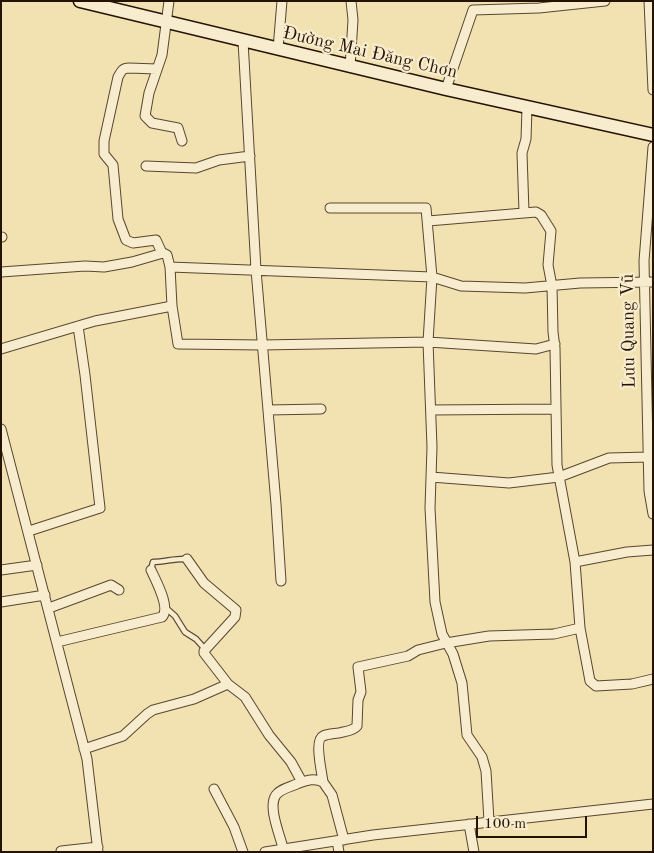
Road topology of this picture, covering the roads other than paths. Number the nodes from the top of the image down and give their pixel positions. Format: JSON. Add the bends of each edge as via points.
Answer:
{"nodes":[{"id":1,"x":80,"y":1,"type":"edge"},
{"id":2,"x":169,"y":1,"type":"edge"},
{"id":3,"x":282,"y":1,"type":"edge"},
{"id":4,"x":351,"y":1,"type":"edge"},
{"id":5,"x":605,"y":1,"type":"edge"},
{"id":6,"x":650,"y":1,"type":"edge"},
{"id":7,"x":166,"y":23,"type":"junction"},
{"id":8,"x":244,"y":41,"type":"junction"},
{"id":9,"x":278,"y":49,"type":"junction"},
{"id":10,"x":350,"y":66,"type":"junction"},
{"id":11,"x":157,"y":69,"type":"junction"},
{"id":12,"x":446,"y":89,"type":"junction"},
{"id":13,"x":653,"y":90,"type":"edge"},
{"id":14,"x":527,"y":108,"type":"junction"},
{"id":15,"x":653,"y":135,"type":"edge"},
{"id":16,"x":182,"y":141,"type":"dead end"},
{"id":17,"x":653,"y":147,"type":"edge"},
{"id":18,"x":250,"y":156,"type":"junction"},
{"id":19,"x":146,"y":166,"type":"dead end"},
{"id":20,"x":330,"y":208,"type":"dead end"},
{"id":21,"x":524,"y":212,"type":"junction"},
{"id":22,"x":428,"y":221,"type":"junction"},
{"id":23,"x":162,"y":253,"type":"junction"},
{"id":24,"x":170,"y":266,"type":"junction"},
{"id":25,"x":256,"y":270,"type":"junction"},
{"id":26,"x":1,"y":272,"type":"edge"},
{"id":27,"x":432,"y":277,"type":"junction"},
{"id":28,"x":648,"y":282,"type":"edge"},
{"id":29,"x":552,"y":286,"type":"junction"},
{"id":30,"x":172,"y":306,"type":"junction"},
{"id":31,"x":78,"y":326,"type":"junction"},
{"id":32,"x":428,"y":342,"type":"junction"},
{"id":33,"x":555,"y":344,"type":"junction"},
{"id":34,"x":262,"y":346,"type":"junction"},
{"id":35,"x":1,"y":349,"type":"edge"},
{"id":36,"x":321,"y":409,"type":"dead end"},
{"id":37,"x":555,"y":409,"type":"junction"},
{"id":38,"x":268,"y":410,"type":"junction"},
{"id":39,"x":431,"y":410,"type":"junction"},
{"id":40,"x":1,"y":429,"type":"edge"},
{"id":41,"x":4,"y":452,"type":"edge"},
{"id":42,"x":648,"y":457,"type":"junction"},
{"id":43,"x":431,"y":477,"type":"junction"},
{"id":44,"x":559,"y":477,"type":"junction"},
{"id":45,"x":653,"y":514,"type":"edge"},
{"id":46,"x":29,"y":531,"type":"junction"},
{"id":47,"x":653,"y":550,"type":"edge"},
{"id":48,"x":187,"y":558,"type":"joint"},
{"id":49,"x":575,"y":562,"type":"junction"},
{"id":50,"x":37,"y":565,"type":"junction"},
{"id":51,"x":1,"y":570,"type":"edge"},
{"id":52,"x":151,"y":570,"type":"joint"},
{"id":53,"x":281,"y":581,"type":"dead end"},
{"id":54,"x":119,"y":590,"type":"dead end"},
{"id":55,"x":45,"y":595,"type":"junction"},
{"id":56,"x":1,"y":602,"type":"edge"},
{"id":57,"x":48,"y":608,"type":"junction"},
{"id":58,"x":166,"y":608,"type":"junction"},
{"id":59,"x":580,"y":628,"type":"junction"},
{"id":60,"x":57,"y":642,"type":"junction"},
{"id":61,"x":446,"y":643,"type":"junction"},
{"id":62,"x":205,"y":649,"type":"junction"},
{"id":63,"x":653,"y":679,"type":"edge"},
{"id":64,"x":228,"y":684,"type":"junction"},
{"id":65,"x":84,"y":749,"type":"junction"},
{"id":66,"x":302,"y":782,"type":"junction"},
{"id":67,"x":323,"y":782,"type":"junction"},
{"id":68,"x":214,"y":789,"type":"dead end"},
{"id":69,"x":653,"y":804,"type":"edge"},
{"id":70,"x":489,"y":821,"type":"junction"},
{"id":71,"x":469,"y":824,"type":"junction"},
{"id":72,"x":341,"y":840,"type":"junction"},
{"id":73,"x":98,"y":849,"type":"edge"},
{"id":74,"x":284,"y":850,"type":"edge"},
{"id":75,"x":61,"y":851,"type":"edge"},
{"id":76,"x":243,"y":852,"type":"edge"},
{"id":77,"x":264,"y":852,"type":"edge"},
{"id":78,"x":339,"y":852,"type":"edge"},
{"id":79,"x":474,"y":852,"type":"edge"}],
"edges":[{"from":1,"to":7,"type":"main road","name":"Đường Mai Đăng Chơn"},
{"from":2,"to":7,"type":"street"},
{"from":3,"to":9,"type":"street"},
{"from":4,"to":10,"type":"street"},
{"from":5,"to":12,"type":"street","via":[[473,10]]},
{"from":6,"to":13,"type":"street"},
{"from":7,"to":8,"type":"main road","name":"Đường Mai Đăng Chơn"},
{"from":7,"to":11,"type":"street"},
{"from":8,"to":9,"type":"main road","name":"Đường Mai Đăng Chơn"},
{"from":8,"to":18,"type":"street"},
{"from":9,"to":10,"type":"main road","name":"Đường Mai Đăng Chơn"},
{"from":10,"to":12,"type":"main road","name":"Đường Mai Đăng Chơn"},
{"from":11,"to":16,"type":"street","via":[[145,116],[152,123],[178,128]]},
{"from":11,"to":23,"type":"street","via":[[122,70],[104,141],[104,154],[113,165],[118,219],[126,240],[133,243],[156,240]]},
{"from":12,"to":14,"type":"main road","name":"Đường Mai Đăng Chơn"},
{"from":14,"to":15,"type":"main road","name":"Đường Mai Đăng Chơn"},
{"from":14,"to":21,"type":"street","via":[[522,153]]},
{"from":17,"to":28,"type":"street","name":"Lưu Quang Vũ","via":[[644,261]]},
{"from":18,"to":19,"type":"street","via":[[219,160],[196,168]]},
{"from":18,"to":25,"type":"street"},
{"from":20,"to":22,"type":"street","via":[[426,208]]},
{"from":21,"to":22,"type":"street"},
{"from":21,"to":29,"type":"street","via":[[540,214],[551,231],[548,265]]},
{"from":22,"to":27,"type":"street"},
{"from":23,"to":24,"type":"street","via":[[167,255]]},
{"from":23,"to":26,"type":"street","via":[[104,267]]},
{"from":24,"to":25,"type":"street"},
{"from":24,"to":30,"type":"street"},
{"from":25,"to":27,"type":"street"},
{"from":25,"to":34,"type":"street"},
{"from":27,"to":29,"type":"street","via":[[461,286]]},
{"from":27,"to":32,"type":"street"},
{"from":28,"to":29,"type":"street"},
{"from":28,"to":42,"type":"street","name":"Lưu Quang Vũ"},
{"from":29,"to":33,"type":"street"},
{"from":30,"to":31,"type":"street"},
{"from":30,"to":34,"type":"street","via":[[178,344]]},
{"from":31,"to":35,"type":"street"},
{"from":31,"to":46,"type":"street","via":[[100,508]]},
{"from":32,"to":33,"type":"street","via":[[536,349]]},
{"from":32,"to":34,"type":"street"},
{"from":32,"to":39,"type":"street"},
{"from":33,"to":37,"type":"street"},
{"from":34,"to":38,"type":"street"},
{"from":36,"to":38,"type":"street"},
{"from":37,"to":39,"type":"street"},
{"from":37,"to":44,"type":"street"},
{"from":38,"to":53,"type":"street"},
{"from":39,"to":43,"type":"street"},
{"from":40,"to":41,"type":"street"},
{"from":41,"to":46,"type":"street"},
{"from":42,"to":44,"type":"street","via":[[609,458]]},
{"from":42,"to":45,"type":"street","name":"Lưu Quang Vũ","via":[[648,491]]},
{"from":43,"to":44,"type":"street","via":[[509,483]]},
{"from":43,"to":61,"type":"street","via":[[435,602]]},
{"from":44,"to":49,"type":"street"},
{"from":46,"to":50,"type":"street"},
{"from":47,"to":49,"type":"street"},
{"from":48,"to":52,"type":"lane","via":[[153,562]]},
{"from":48,"to":62,"type":"street","via":[[204,583],[236,610],[235,617]]},
{"from":49,"to":59,"type":"street"},
{"from":50,"to":51,"type":"street"},
{"from":50,"to":55,"type":"street"},
{"from":52,"to":58,"type":"street"},
{"from":54,"to":57,"type":"street","via":[[111,585]]},
{"from":55,"to":56,"type":"street"},
{"from":55,"to":57,"type":"street"},
{"from":57,"to":60,"type":"street"},
{"from":58,"to":60,"type":"street","via":[[165,615],[159,619]]},
{"from":58,"to":62,"type":"lane","via":[[185,632]]},
{"from":59,"to":61,"type":"street","via":[[554,634],[489,636]]},
{"from":59,"to":63,"type":"street","via":[[592,684],[632,684]]},
{"from":60,"to":65,"type":"street"},
{"from":61,"to":67,"type":"street","via":[[408,656],[358,667],[361,692],[357,726],[319,740]]},
{"from":61,"to":70,"type":"street","via":[[462,683],[467,735],[482,757],[486,771]]},
{"from":62,"to":64,"type":"street","via":[[204,653]]},
{"from":64,"to":65,"type":"street","via":[[194,699],[153,710],[124,736]]},
{"from":64,"to":66,"type":"street","via":[[245,697]]},
{"from":65,"to":73,"type":"street"},
{"from":66,"to":67,"type":"street"},
{"from":66,"to":74,"type":"street","via":[[281,790],[274,799],[273,811]]},
{"from":67,"to":72,"type":"street","via":[[334,800]]},
{"from":68,"to":76,"type":"street"},
{"from":69,"to":70,"type":"street"},
{"from":70,"to":71,"type":"street"},
{"from":71,"to":72,"type":"street"},
{"from":71,"to":79,"type":"street"},
{"from":72,"to":74,"type":"street"},
{"from":72,"to":78,"type":"street"},
{"from":73,"to":75,"type":"street"},
{"from":74,"to":77,"type":"street"}]}
